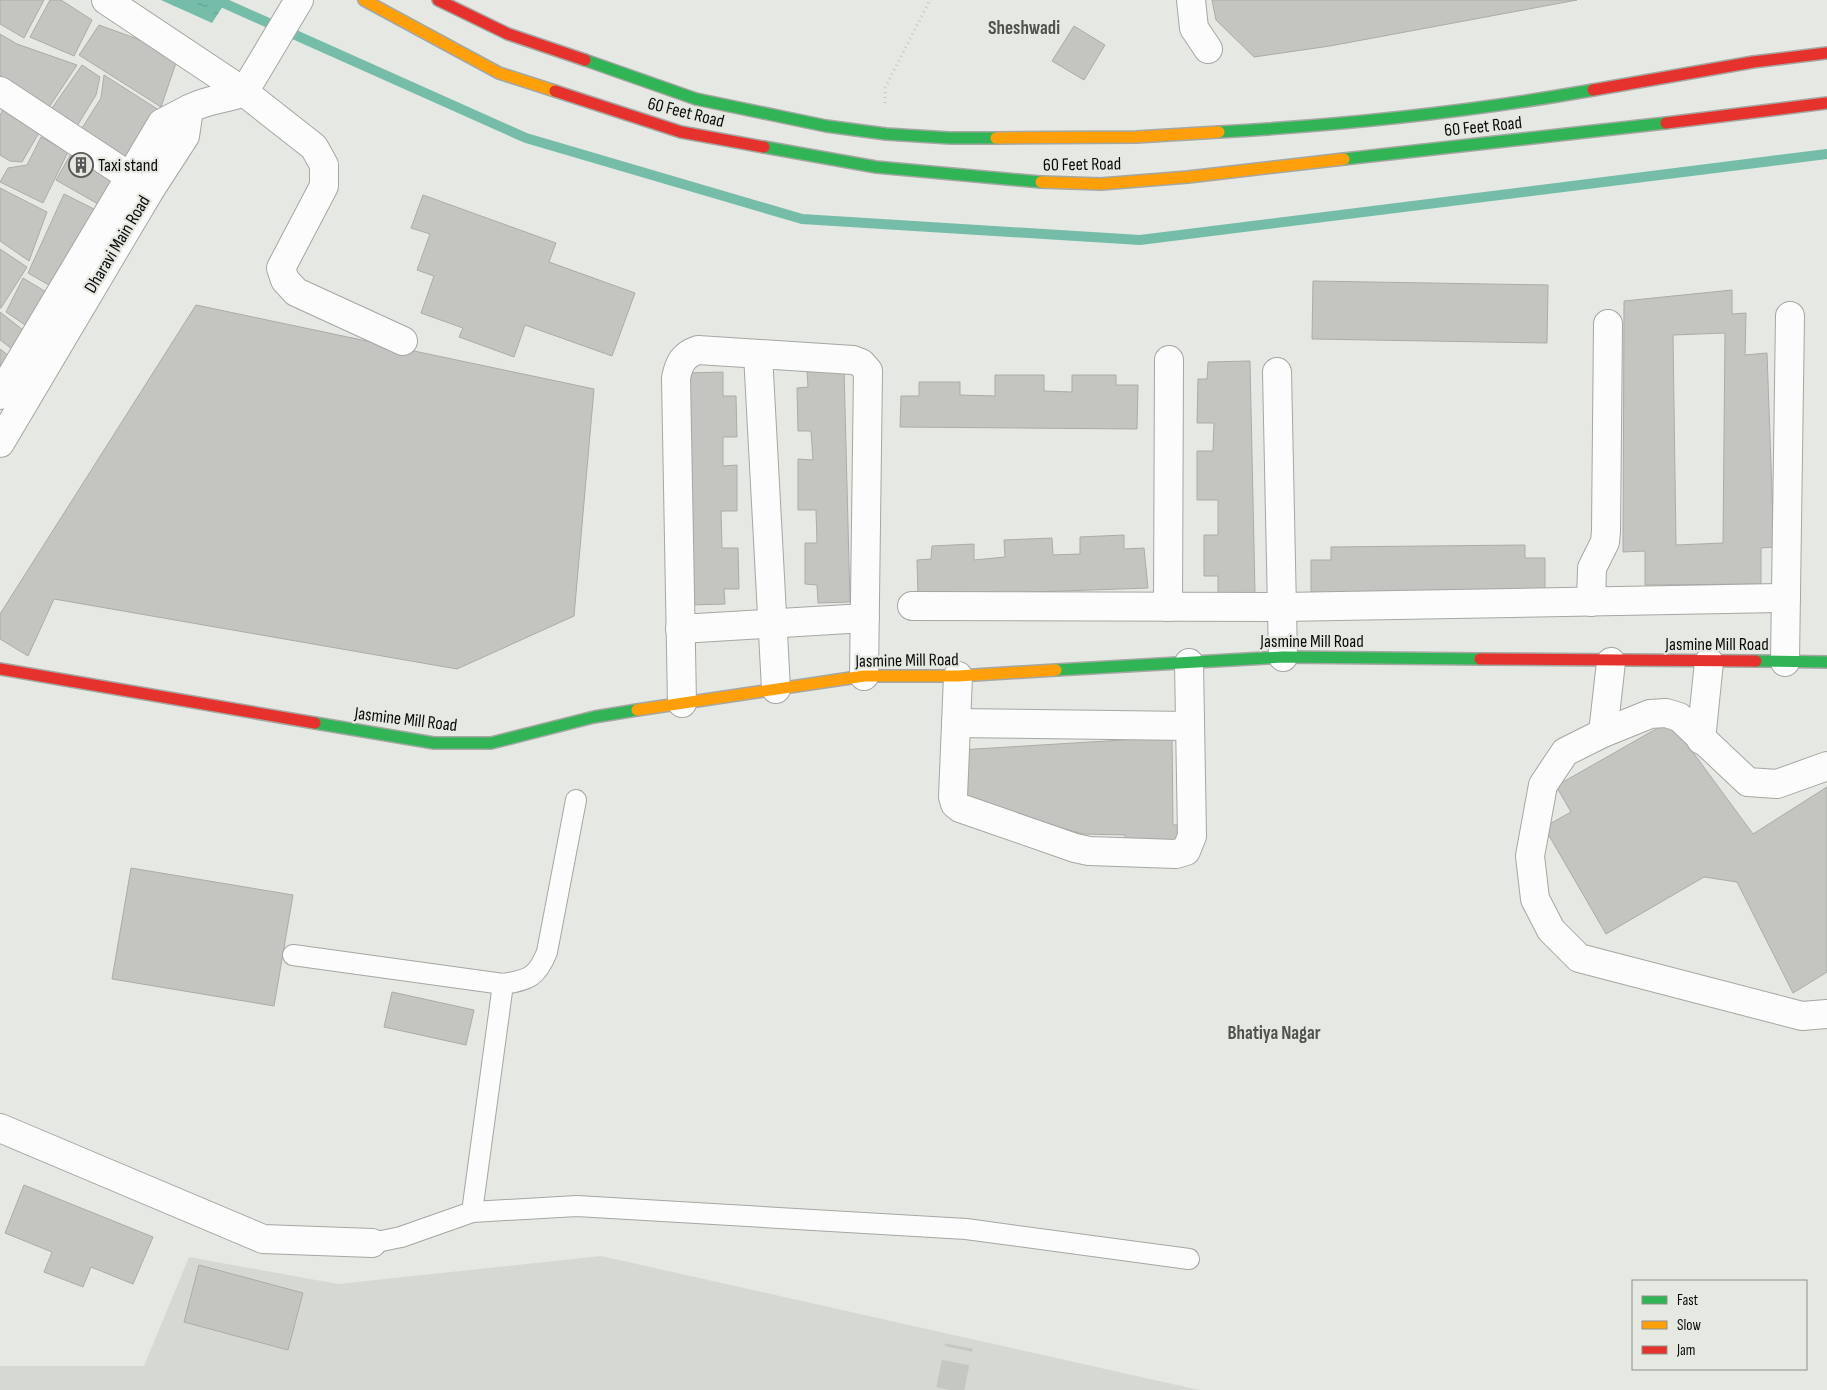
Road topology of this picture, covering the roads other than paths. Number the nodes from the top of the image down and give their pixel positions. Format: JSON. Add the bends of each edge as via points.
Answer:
{"nodes":[{"id":1,"x":106,"y":0,"type":"edge"},
{"id":2,"x":299,"y":0,"type":"edge"},
{"id":3,"x":364,"y":0,"type":"edge"},
{"id":4,"x":438,"y":0,"type":"edge"},
{"id":5,"x":1191,"y":0,"type":"edge"},
{"id":6,"x":1208,"y":49,"type":"dead end"},
{"id":7,"x":1827,"y":53,"type":"edge"},
{"id":8,"x":250,"y":83,"type":"junction"},
{"id":9,"x":0,"y":91,"type":"edge"},
{"id":10,"x":1827,"y":103,"type":"edge"},
{"id":11,"x":140,"y":184,"type":"junction"},
{"id":12,"x":1790,"y":316,"type":"dead end"},
{"id":13,"x":1608,"y":324,"type":"dead end"},
{"id":14,"x":403,"y":341,"type":"dead end"},
{"id":15,"x":758,"y":354,"type":"junction"},
{"id":16,"x":1169,"y":360,"type":"dead end"},
{"id":17,"x":1277,"y":372,"type":"dead end"},
{"id":18,"x":0,"y":395,"type":"edge"},
{"id":19,"x":1,"y":437,"type":"edge"},
{"id":20,"x":1786,"y":598,"type":"junction"},
{"id":21,"x":1591,"y":602,"type":"junction"},
{"id":22,"x":912,"y":606,"type":"dead end"},
{"id":23,"x":1168,"y":607,"type":"junction"},
{"id":24,"x":1282,"y":608,"type":"junction"},
{"id":25,"x":865,"y":618,"type":"junction"},
{"id":26,"x":773,"y":623,"type":"junction"},
{"id":27,"x":680,"y":629,"type":"junction"},
{"id":28,"x":1283,"y":657,"type":"junction"},
{"id":29,"x":1611,"y":662,"type":"junction"},
{"id":30,"x":1709,"y":662,"type":"junction"},
{"id":31,"x":1785,"y":662,"type":"junction"},
{"id":32,"x":1827,"y":662,"type":"edge"},
{"id":33,"x":1189,"y":663,"type":"junction"},
{"id":34,"x":0,"y":668,"type":"edge"},
{"id":35,"x":864,"y":676,"type":"junction"},
{"id":36,"x":958,"y":676,"type":"junction"},
{"id":37,"x":776,"y":689,"type":"junction"},
{"id":38,"x":682,"y":703,"type":"junction"},
{"id":39,"x":956,"y":723,"type":"junction"},
{"id":40,"x":1190,"y":726,"type":"junction"},
{"id":41,"x":1604,"y":733,"type":"junction"},
{"id":42,"x":1702,"y":740,"type":"junction"},
{"id":43,"x":1827,"y":766,"type":"edge"},
{"id":44,"x":576,"y":800,"type":"dead end"},
{"id":45,"x":293,"y":955,"type":"dead end"},
{"id":46,"x":503,"y":984,"type":"junction"},
{"id":47,"x":1827,"y":1014,"type":"edge"},
{"id":48,"x":0,"y":1128,"type":"edge"},
{"id":49,"x":472,"y":1212,"type":"junction"},
{"id":50,"x":372,"y":1243,"type":"joint"},
{"id":51,"x":1189,"y":1259,"type":"dead end"}],
"edges":[{"from":1,"to":8,"type":"street"},
{"from":2,"to":8,"type":"street"},
{"from":3,"to":10,"type":"main road","name":"60 Feet Road","via":[[499,73],[681,132],[876,167],[1028,182],[1101,184],[1188,177]]},
{"from":4,"to":7,"type":"main road","name":"60 Feet Road","via":[[508,34],[696,100],[826,126],[950,138],[1136,137],[1315,127],[1521,103],[1752,62]]},
{"from":5,"to":6,"type":"street","via":[[1194,28]]},
{"from":8,"to":11,"type":"street","name":"Dharavi Main Road","via":[[233,96],[203,101],[189,109],[185,136]]},
{"from":8,"to":14,"type":"street","via":[[314,147],[324,166],[324,186],[281,268],[285,280],[296,292]]},
{"from":9,"to":11,"type":"street"},
{"from":11,"to":18,"type":"street","name":"Dharavi Main Road"},
{"from":11,"to":19,"type":"street","name":"Dharavi Main Road"},
{"from":12,"to":20,"type":"street"},
{"from":13,"to":21,"type":"street","via":[[1606,531],[1605,542],[1592,568]]},
{"from":15,"to":25,"type":"street","via":[[853,360],[868,371]]},
{"from":15,"to":26,"type":"street"},
{"from":15,"to":27,"type":"street","via":[[698,350],[686,354],[679,363],[676,378]]},
{"from":16,"to":23,"type":"street"},
{"from":17,"to":24,"type":"street"},
{"from":20,"to":21,"type":"street"},
{"from":20,"to":31,"type":"street"},
{"from":21,"to":24,"type":"street"},
{"from":22,"to":23,"type":"street"},
{"from":23,"to":24,"type":"street"},
{"from":24,"to":28,"type":"street"},
{"from":25,"to":26,"type":"street"},
{"from":25,"to":35,"type":"street"},
{"from":26,"to":27,"type":"street"},
{"from":26,"to":37,"type":"street"},
{"from":27,"to":38,"type":"street"},
{"from":28,"to":29,"type":"main road","name":"Jasmine Mill Road"},
{"from":28,"to":33,"type":"main road","name":"Jasmine Mill Road"},
{"from":29,"to":30,"type":"main road","name":"Jasmine Mill Road"},
{"from":29,"to":41,"type":"street"},
{"from":30,"to":31,"type":"main road","name":"Jasmine Mill Road"},
{"from":30,"to":42,"type":"street"},
{"from":31,"to":32,"type":"main road","name":"Jasmine Mill Road"},
{"from":33,"to":36,"type":"main road","name":"Jasmine Mill Road"},
{"from":33,"to":40,"type":"street"},
{"from":34,"to":38,"type":"main road","name":"Jasmine Mill Road","via":[[434,744],[491,743],[594,717]]},
{"from":35,"to":36,"type":"main road","name":"Jasmine Mill Road"},
{"from":35,"to":37,"type":"main road","name":"Jasmine Mill Road"},
{"from":36,"to":39,"type":"street"},
{"from":37,"to":38,"type":"main road","name":"Jasmine Mill Road"},
{"from":39,"to":40,"type":"street"},
{"from":39,"to":40,"type":"street","via":[[953,797],[960,808],[1089,851],[1176,854],[1186,851],[1192,836]]},
{"from":41,"to":42,"type":"street","via":[[1650,714],[1666,713],[1679,716]]},
{"from":41,"to":47,"type":"street","via":[[1564,752],[1543,785],[1530,856],[1535,899],[1550,930],[1578,958],[1802,1016]]},
{"from":42,"to":43,"type":"street","via":[[1748,782],[1777,784]]},
{"from":44,"to":46,"type":"lane","via":[[548,952],[541,968],[526,980]]},
{"from":45,"to":46,"type":"lane"},
{"from":46,"to":49,"type":"lane"},
{"from":48,"to":50,"type":"street","via":[[263,1239]]},
{"from":49,"to":50,"type":"lane","via":[[401,1237]]},
{"from":49,"to":51,"type":"lane","via":[[577,1206],[943,1227]]}]}
